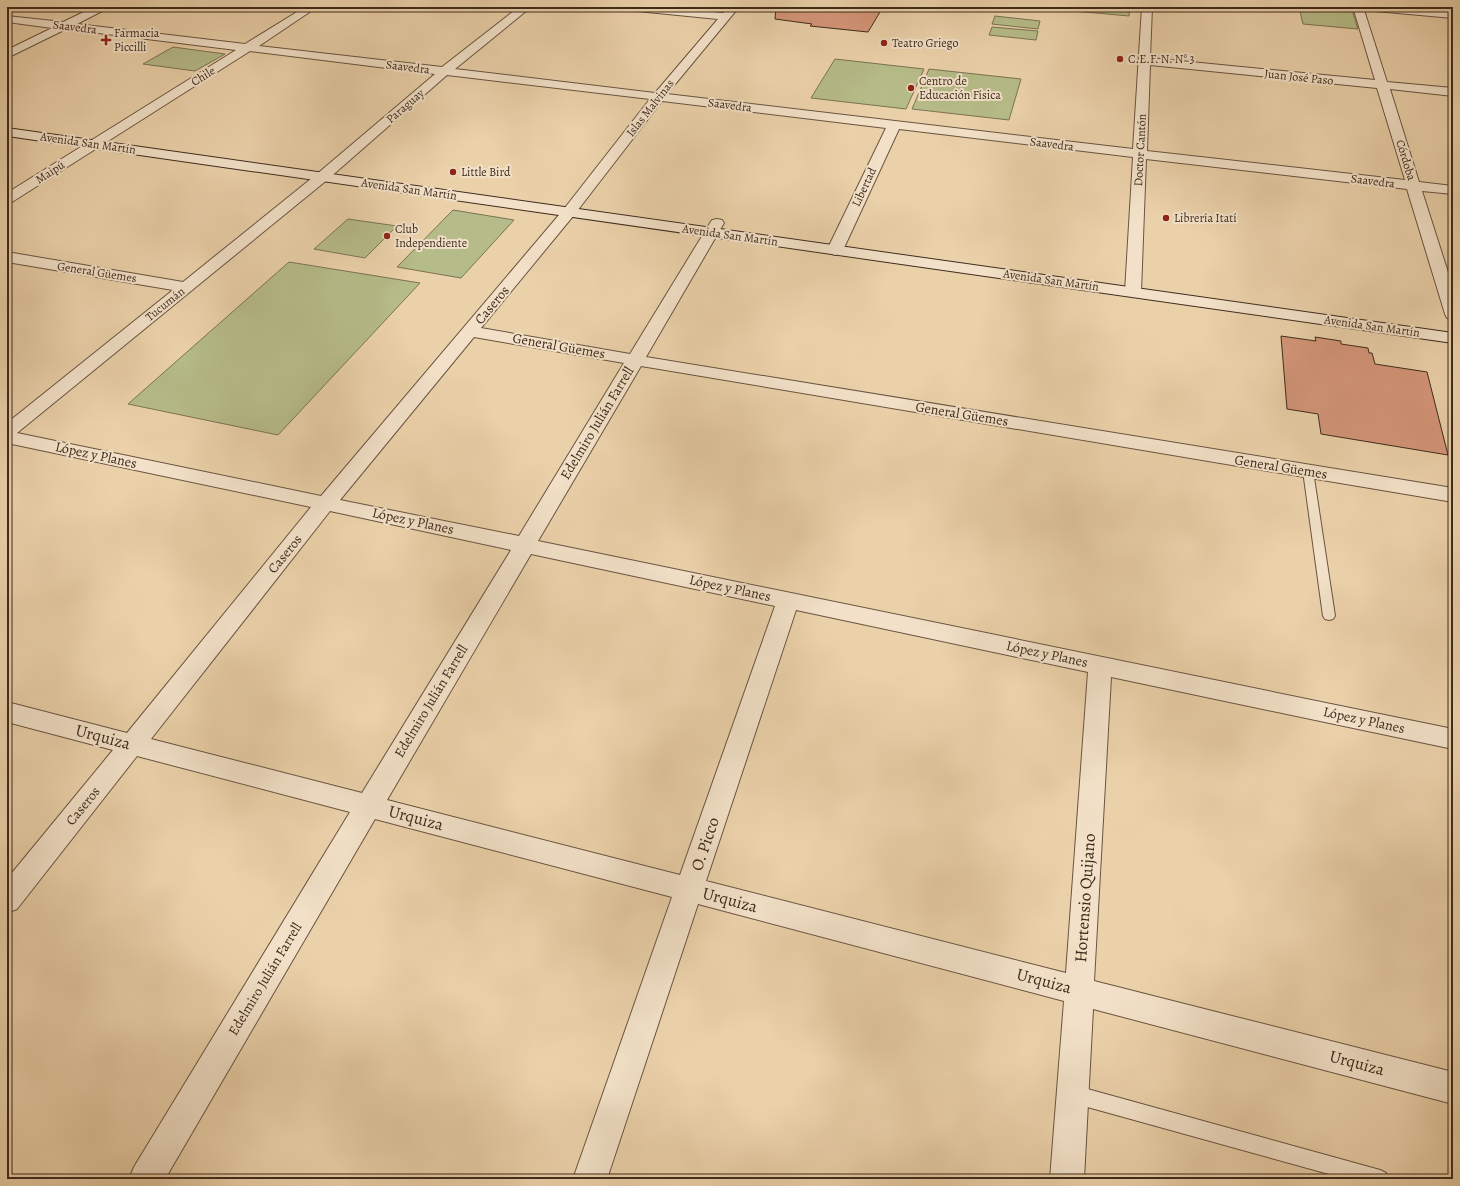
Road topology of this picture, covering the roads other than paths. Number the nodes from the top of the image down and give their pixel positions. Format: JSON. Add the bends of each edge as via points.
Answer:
{"nodes":[{"id":1,"x":102,"y":7,"type":"edge"},
{"id":2,"x":312,"y":7,"type":"edge"},
{"id":3,"x":526,"y":7,"type":"edge"},
{"id":4,"x":627,"y":7,"type":"edge"},
{"id":5,"x":734,"y":7,"type":"edge"},
{"id":6,"x":1147,"y":7,"type":"edge"},
{"id":7,"x":1358,"y":7,"type":"edge"},
{"id":8,"x":1363,"y":7,"type":"edge"},
{"id":9,"x":1453,"y":15,"type":"edge"},
{"id":10,"x":726,"y":17,"type":"junction"},
{"id":11,"x":7,"y":19,"type":"edge"},
{"id":12,"x":64,"y":26,"type":"junction"},
{"id":13,"x":249,"y":48,"type":"junction"},
{"id":14,"x":7,"y":55,"type":"edge"},
{"id":15,"x":1144,"y":61,"type":"junction"},
{"id":16,"x":445,"y":71,"type":"junction"},
{"id":17,"x":1383,"y":85,"type":"junction"},
{"id":18,"x":1453,"y":92,"type":"edge"},
{"id":19,"x":658,"y":97,"type":"junction"},
{"id":20,"x":7,"y":123,"type":"edge"},
{"id":21,"x":894,"y":125,"type":"junction"},
{"id":22,"x":7,"y":132,"type":"edge"},
{"id":23,"x":99,"y":140,"type":"junction"},
{"id":24,"x":1140,"y":154,"type":"junction"},
{"id":25,"x":327,"y":173,"type":"junction"},
{"id":26,"x":1414,"y":186,"type":"junction"},
{"id":27,"x":1453,"y":190,"type":"edge"},
{"id":28,"x":7,"y":200,"type":"edge"},
{"id":29,"x":573,"y":208,"type":"junction"},
{"id":30,"x":714,"y":228,"type":"junction"},
{"id":31,"x":837,"y":245,"type":"junction"},
{"id":32,"x":7,"y":257,"type":"edge"},
{"id":33,"x":186,"y":287,"type":"junction"},
{"id":34,"x":1133,"y":287,"type":"junction"},
{"id":35,"x":1453,"y":314,"type":"edge"},
{"id":36,"x":1453,"y":326,"type":"edge"},
{"id":37,"x":471,"y":331,"type":"junction"},
{"id":38,"x":1453,"y":338,"type":"edge"},
{"id":39,"x":635,"y":360,"type":"junction"},
{"id":40,"x":7,"y":432,"type":"edge"},
{"id":41,"x":7,"y":437,"type":"edge"},
{"id":42,"x":1308,"y":471,"type":"junction"},
{"id":43,"x":1453,"y":495,"type":"edge"},
{"id":44,"x":326,"y":503,"type":"junction"},
{"id":45,"x":525,"y":545,"type":"junction"},
{"id":46,"x":788,"y":600,"type":"junction"},
{"id":47,"x":1329,"y":616,"type":"dead end"},
{"id":48,"x":1100,"y":665,"type":"junction"},
{"id":49,"x":7,"y":712,"type":"edge"},
{"id":50,"x":1453,"y":739,"type":"edge"},
{"id":51,"x":132,"y":744,"type":"junction"},
{"id":52,"x":369,"y":806,"type":"junction"},
{"id":53,"x":689,"y":889,"type":"junction"},
{"id":54,"x":7,"y":900,"type":"edge"},
{"id":55,"x":1079,"y":991,"type":"junction"},
{"id":56,"x":1453,"y":1088,"type":"edge"},
{"id":57,"x":1073,"y":1094,"type":"junction"},
{"id":58,"x":146,"y":1179,"type":"edge"},
{"id":59,"x":590,"y":1179,"type":"edge"},
{"id":60,"x":1067,"y":1179,"type":"edge"},
{"id":61,"x":1380,"y":1179,"type":"edge"}],
"edges":[{"from":1,"to":12,"type":"street"},
{"from":2,"to":13,"type":"street","name":"Chile"},
{"from":3,"to":16,"type":"street","name":"Paraguay"},
{"from":4,"to":10,"type":"street"},
{"from":5,"to":10,"type":"street","name":"Islas Malvinas"},
{"from":6,"to":15,"type":"street","name":"Doctor Cantón"},
{"from":7,"to":17,"type":"street","name":"Córdoba"},
{"from":8,"to":9,"type":"street"},
{"from":10,"to":19,"type":"street","name":"Islas Malvinas"},
{"from":11,"to":12,"type":"street","name":"Saavedra"},
{"from":12,"to":13,"type":"street","name":"Saavedra"},
{"from":12,"to":14,"type":"street"},
{"from":13,"to":16,"type":"street","name":"Saavedra"},
{"from":13,"to":23,"type":"street","name":"Chile"},
{"from":15,"to":17,"type":"street","name":"Juan José Paso"},
{"from":15,"to":24,"type":"street","name":"Doctor Cantón"},
{"from":16,"to":19,"type":"street","name":"Saavedra"},
{"from":16,"to":25,"type":"street","name":"Paraguay"},
{"from":17,"to":18,"type":"street","name":"Juan José Paso"},
{"from":17,"to":26,"type":"street","name":"Córdoba"},
{"from":19,"to":21,"type":"street","name":"Saavedra"},
{"from":19,"to":29,"type":"street","name":"Islas Malvinas"},
{"from":20,"to":23,"type":"street","name":"Avenida San Martín"},
{"from":21,"to":24,"type":"street","name":"Saavedra"},
{"from":21,"to":31,"type":"street","name":"Libertad"},
{"from":22,"to":23,"type":"street","name":"Avenida San Martín"},
{"from":23,"to":25,"type":"street","name":"Avenida San Martín"},
{"from":23,"to":28,"type":"street","name":"Maipú"},
{"from":24,"to":26,"type":"street","name":"Saavedra"},
{"from":24,"to":34,"type":"street","name":"Doctor Cantón"},
{"from":25,"to":29,"type":"street","name":"Avenida San Martín"},
{"from":25,"to":33,"type":"street","name":"Tucumán"},
{"from":26,"to":27,"type":"street","name":"Saavedra"},
{"from":26,"to":35,"type":"street","name":"Córdoba"},
{"from":29,"to":30,"type":"street","name":"Avenida San Martín"},
{"from":29,"to":37,"type":"street","name":"Caseros"},
{"from":30,"to":31,"type":"street","name":"Avenida San Martín"},
{"from":30,"to":39,"type":"street","name":"Edelmiro Julián Farrell"},
{"from":31,"to":34,"type":"street","name":"Avenida San Martín"},
{"from":32,"to":33,"type":"street","name":"General Güemes"},
{"from":33,"to":40,"type":"street","name":"Tucumán"},
{"from":34,"to":36,"type":"street","name":"Avenida San Martín"},
{"from":34,"to":38,"type":"street","name":"Avenida San Martín"},
{"from":37,"to":39,"type":"street","name":"General Güemes"},
{"from":37,"to":44,"type":"street","name":"Caseros"},
{"from":39,"to":42,"type":"street","name":"General Güemes"},
{"from":39,"to":45,"type":"street","name":"Edelmiro Julián Farrell"},
{"from":41,"to":44,"type":"street","name":"López y Planes"},
{"from":42,"to":43,"type":"street","name":"General Güemes"},
{"from":42,"to":47,"type":"lane"},
{"from":44,"to":45,"type":"street","name":"López y Planes"},
{"from":44,"to":51,"type":"street","name":"Caseros"},
{"from":45,"to":46,"type":"street","name":"López y Planes"},
{"from":45,"to":52,"type":"street","name":"Edelmiro Julián Farrell"},
{"from":46,"to":48,"type":"street","name":"López y Planes"},
{"from":46,"to":53,"type":"street","name":"O. Picco"},
{"from":48,"to":50,"type":"street","name":"López y Planes"},
{"from":48,"to":55,"type":"street","name":"Hortensio Quijano"},
{"from":49,"to":51,"type":"street","name":"Urquiza"},
{"from":51,"to":52,"type":"street","name":"Urquiza"},
{"from":51,"to":54,"type":"street","name":"Caseros"},
{"from":52,"to":53,"type":"street","name":"Urquiza"},
{"from":52,"to":58,"type":"street","name":"Edelmiro Julián Farrell"},
{"from":53,"to":55,"type":"street","name":"Urquiza"},
{"from":53,"to":59,"type":"street","name":"O. Picco"},
{"from":55,"to":56,"type":"street","name":"Urquiza"},
{"from":55,"to":57,"type":"street","name":"Hortensio Quijano"},
{"from":57,"to":60,"type":"street","name":"Hortensio Quijano"},
{"from":57,"to":61,"type":"lane"}]}
